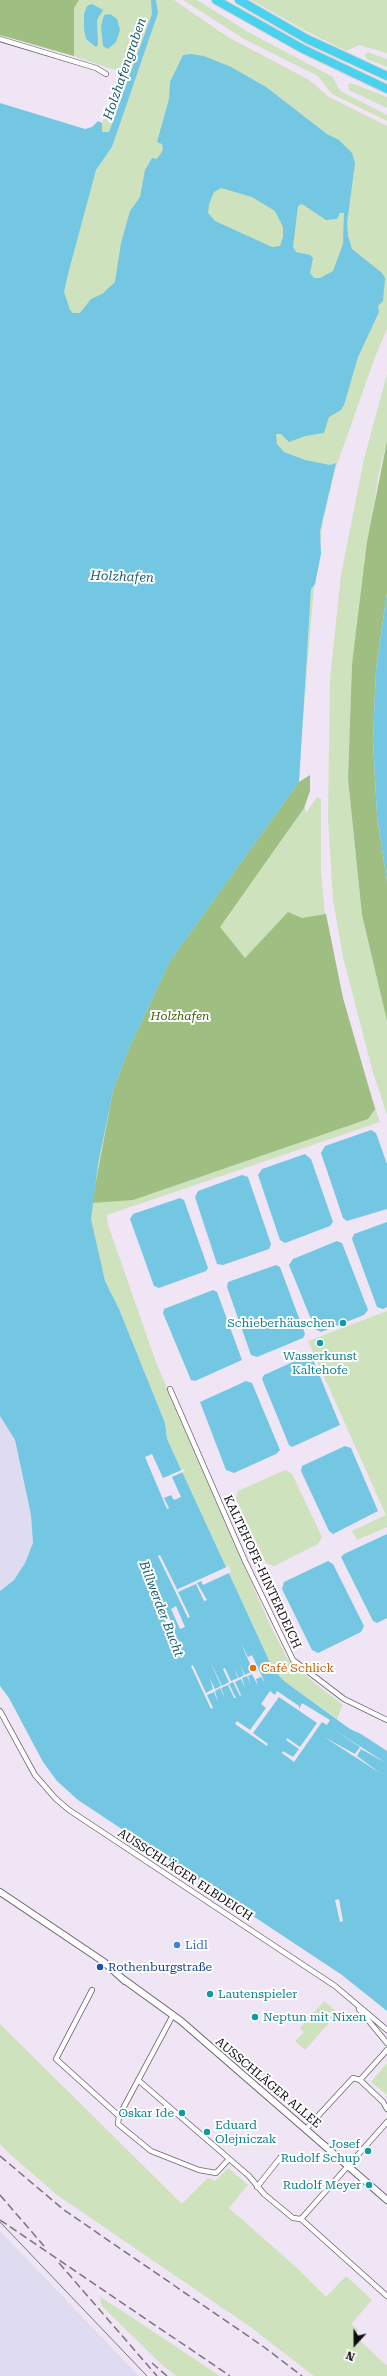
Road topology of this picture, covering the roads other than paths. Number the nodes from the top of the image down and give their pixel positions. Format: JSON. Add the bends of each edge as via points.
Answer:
{"nodes":[{"id":1,"x":216,"y":0,"type":"edge"},
{"id":2,"x":239,"y":0,"type":"edge"},
{"id":3,"x":0,"y":39,"type":"edge"},
{"id":4,"x":106,"y":74,"type":"dead end"},
{"id":5,"x":387,"y":76,"type":"edge"},
{"id":6,"x":387,"y":89,"type":"edge"},
{"id":7,"x":170,"y":1389,"type":"dead end"},
{"id":8,"x":0,"y":1711,"type":"edge"},
{"id":9,"x":387,"y":1720,"type":"edge"},
{"id":10,"x":0,"y":1892,"type":"edge"},
{"id":11,"x":92,"y":1990,"type":"dead end"},
{"id":12,"x":354,"y":2001,"type":"junction"},
{"id":13,"x":173,"y":2015,"type":"junction"},
{"id":14,"x":387,"y":2030,"type":"edge"},
{"id":15,"x":387,"y":2043,"type":"edge"},
{"id":16,"x":387,"y":2050,"type":"edge"},
{"id":17,"x":138,"y":2080,"type":"junction"},
{"id":18,"x":360,"y":2080,"type":"junction"},
{"id":19,"x":387,"y":2109,"type":"edge"},
{"id":20,"x":119,"y":2116,"type":"junction"},
{"id":21,"x":387,"y":2122,"type":"edge"},
{"id":22,"x":306,"y":2129,"type":"junction"},
{"id":23,"x":280,"y":2158,"type":"dead end"},
{"id":24,"x":229,"y":2159,"type":"junction"},
{"id":25,"x":348,"y":2166,"type":"junction"},
{"id":26,"x":257,"y":2186,"type":"junction"},
{"id":27,"x":387,"y":2200,"type":"edge"},
{"id":28,"x":301,"y":2219,"type":"junction"},
{"id":29,"x":387,"y":2296,"type":"edge"}],
"edges":[{"from":1,"to":6,"type":"highway","via":[[303,49]]},
{"from":2,"to":5,"type":"highway","via":[[307,39]]},
{"from":3,"to":4,"type":"street","via":[[96,68]]},
{"from":7,"to":9,"type":"street","name":"KALTEHOFE-HINTERDEICH","via":[[241,1554],[293,1660],[344,1699]]},
{"from":8,"to":12,"type":"street","name":"AUSSCHLÄGER ELBDEICH","via":[[35,1775],[69,1810],[249,1928]]},
{"from":10,"to":13,"type":"street","name":"AUSSCHLÄGER ALLEE","via":[[90,1953]]},
{"from":11,"to":20,"type":"street","via":[[56,2059]]},
{"from":12,"to":14,"type":"street","name":"AUSSCHLÄGER ELBDEICH"},
{"from":12,"to":15,"type":"street"},
{"from":13,"to":17,"type":"street"},
{"from":13,"to":22,"type":"street","name":"AUSSCHLÄGER ALLEE"},
{"from":16,"to":18,"type":"street"},
{"from":17,"to":20,"type":"street"},
{"from":17,"to":24,"type":"street"},
{"from":18,"to":19,"type":"street"},
{"from":18,"to":22,"type":"street","via":[[356,2078],[349,2081]]},
{"from":20,"to":24,"type":"street","via":[[119,2126],[161,2157],[199,2170],[216,2172]]},
{"from":21,"to":25,"type":"street"},
{"from":22,"to":25,"type":"street","name":"AUSSCHLÄGER ALLEE"},
{"from":23,"to":26,"type":"street"},
{"from":24,"to":26,"type":"street"},
{"from":25,"to":27,"type":"street","name":"AUSSCHLÄGER ALLEE"},
{"from":25,"to":28,"type":"street"},
{"from":26,"to":28,"type":"street","via":[[293,2218]]},
{"from":28,"to":29,"type":"street"}]}
